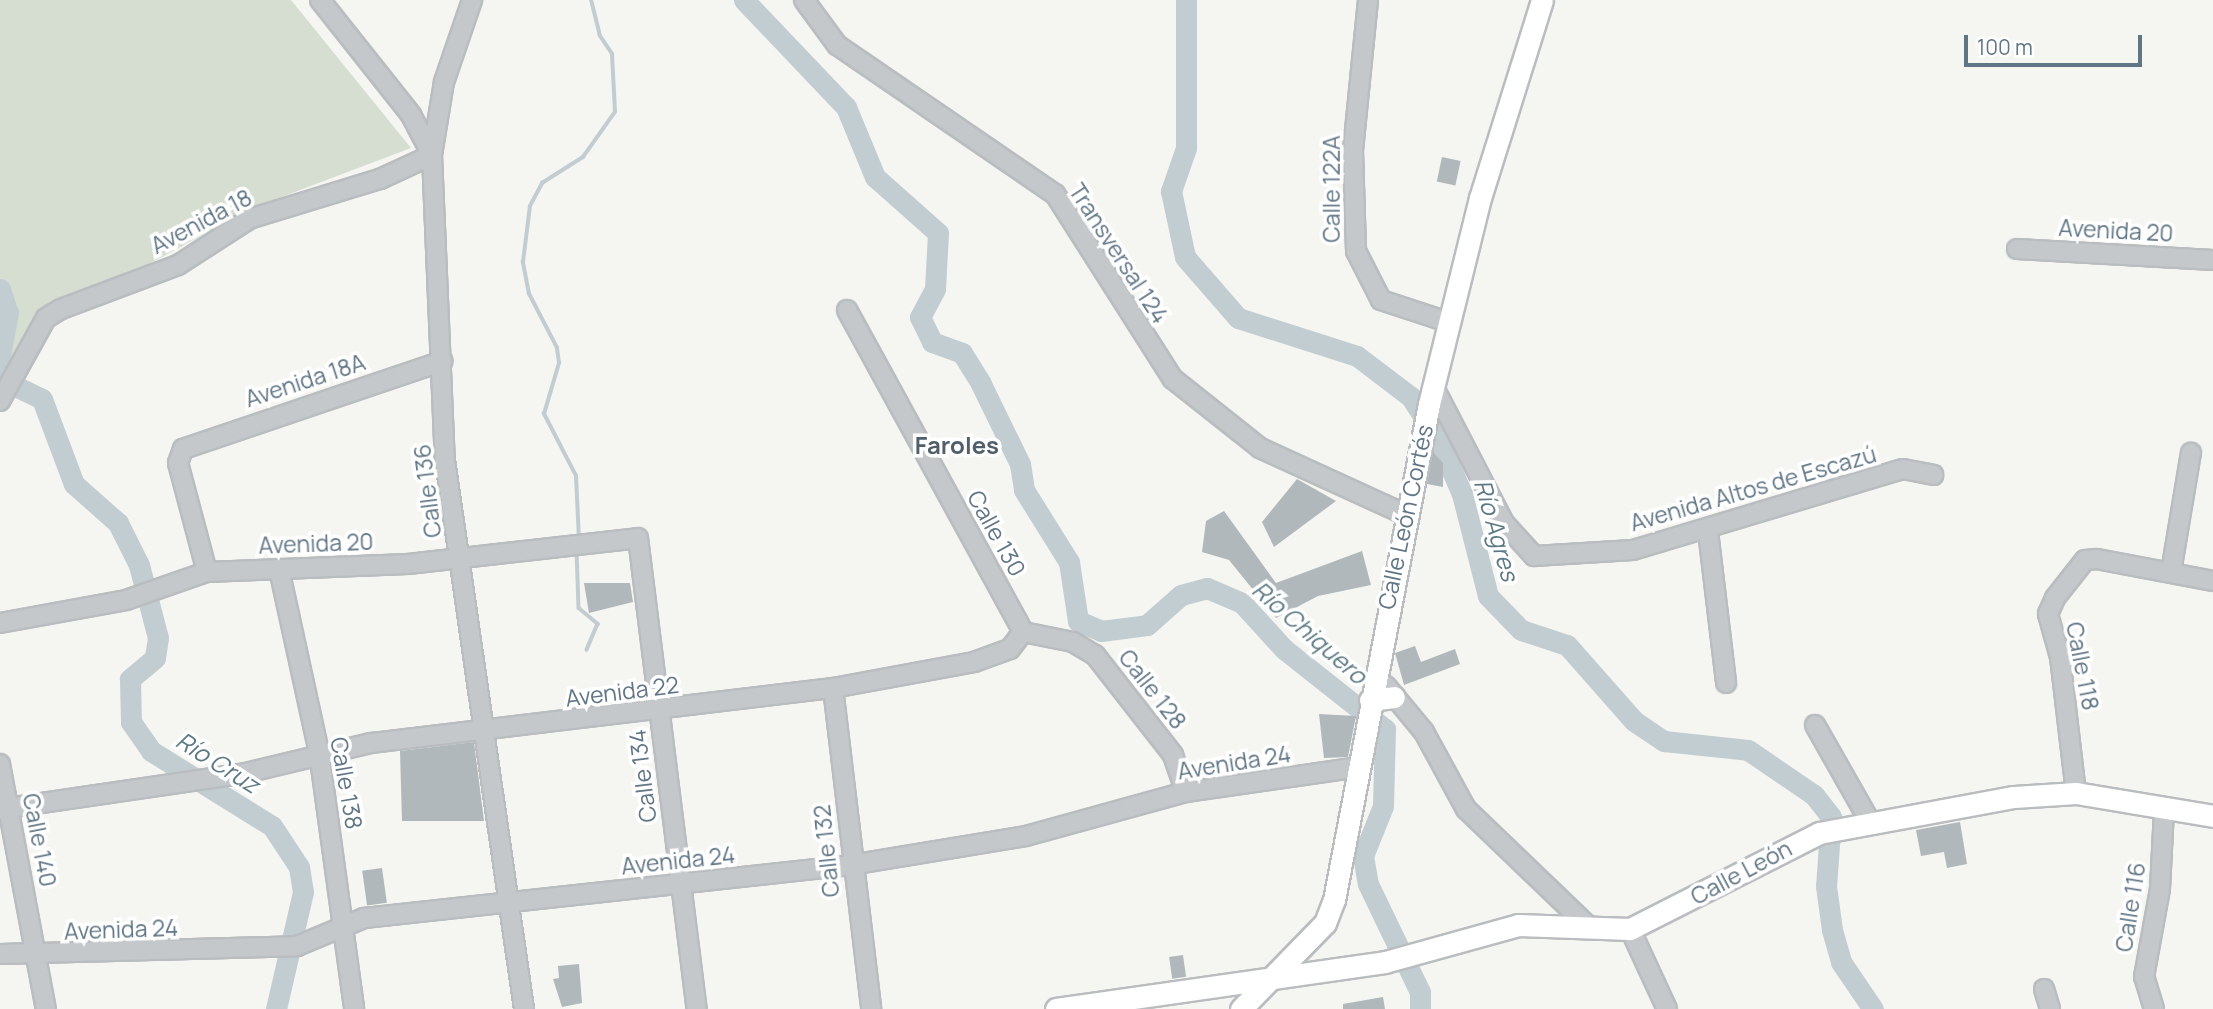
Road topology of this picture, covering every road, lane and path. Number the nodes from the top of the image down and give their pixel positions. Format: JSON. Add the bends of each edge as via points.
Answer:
{"nodes":[{"id":1,"x":320,"y":0,"type":"edge"},
{"id":2,"x":471,"y":0,"type":"edge"},
{"id":3,"x":804,"y":0,"type":"edge"},
{"id":4,"x":1368,"y":0,"type":"edge"},
{"id":5,"x":1542,"y":0,"type":"edge"},
{"id":6,"x":440,"y":108,"type":"junction"},
{"id":7,"x":411,"y":115,"type":"junction"},
{"id":8,"x":432,"y":155,"type":"junction"},
{"id":9,"x":2017,"y":249,"type":"dead end"},
{"id":10,"x":2213,"y":260,"type":"edge"},
{"id":11,"x":847,"y":310,"type":"dead end"},
{"id":12,"x":1448,"y":322,"type":"junction"},
{"id":13,"x":443,"y":361,"type":"junction"},
{"id":14,"x":1431,"y":395,"type":"junction"},
{"id":15,"x":3,"y":399,"type":"edge"},
{"id":16,"x":2191,"y":453,"type":"dead end"},
{"id":17,"x":1933,"y":475,"type":"dead end"},
{"id":18,"x":1404,"y":514,"type":"junction"},
{"id":19,"x":1709,"y":531,"type":"junction"},
{"id":20,"x":638,"y":538,"type":"joint"},
{"id":21,"x":461,"y":558,"type":"junction"},
{"id":22,"x":279,"y":569,"type":"junction"},
{"id":23,"x":207,"y":572,"type":"junction"},
{"id":24,"x":2171,"y":572,"type":"junction"},
{"id":25,"x":2213,"y":581,"type":"edge"},
{"id":26,"x":0,"y":623,"type":"edge"},
{"id":27,"x":1023,"y":632,"type":"junction"},
{"id":28,"x":1375,"y":672,"type":"junction"},
{"id":29,"x":1726,"y":683,"type":"dead end"},
{"id":30,"x":833,"y":688,"type":"junction"},
{"id":31,"x":1394,"y":697,"type":"junction"},
{"id":32,"x":1368,"y":710,"type":"junction"},
{"id":33,"x":659,"y":711,"type":"junction"},
{"id":34,"x":1815,"y":726,"type":"dead end"},
{"id":35,"x":484,"y":733,"type":"junction"},
{"id":36,"x":319,"y":752,"type":"junction"},
{"id":37,"x":0,"y":764,"type":"edge"},
{"id":38,"x":1359,"y":767,"type":"junction"},
{"id":39,"x":1186,"y":792,"type":"junction"},
{"id":40,"x":2076,"y":793,"type":"junction"},
{"id":41,"x":4,"y":808,"type":"edge"},
{"id":42,"x":2164,"y":811,"type":"junction"},
{"id":43,"x":2213,"y":816,"type":"edge"},
{"id":44,"x":1870,"y":822,"type":"junction"},
{"id":45,"x":851,"y":866,"type":"junction"},
{"id":46,"x":679,"y":884,"type":"junction"},
{"id":47,"x":509,"y":903,"type":"junction"},
{"id":48,"x":1588,"y":926,"type":"junction"},
{"id":49,"x":345,"y":929,"type":"junction"},
{"id":50,"x":1630,"y":929,"type":"junction"},
{"id":51,"x":1299,"y":952,"type":"junction"},
{"id":52,"x":0,"y":954,"type":"edge"},
{"id":53,"x":39,"y":956,"type":"junction"},
{"id":54,"x":1308,"y":975,"type":"junction"},
{"id":55,"x":1274,"y":980,"type":"junction"},
{"id":56,"x":1219,"y":987,"type":"junction"},
{"id":57,"x":2044,"y":989,"type":"dead end"},
{"id":58,"x":46,"y":1009,"type":"edge"},
{"id":59,"x":354,"y":1009,"type":"edge"},
{"id":60,"x":524,"y":1009,"type":"edge"},
{"id":61,"x":697,"y":1009,"type":"edge"},
{"id":62,"x":871,"y":1009,"type":"edge"},
{"id":63,"x":1056,"y":1009,"type":"edge"},
{"id":64,"x":1234,"y":1009,"type":"edge"},
{"id":65,"x":1241,"y":1009,"type":"edge"},
{"id":66,"x":1667,"y":1009,"type":"edge"},
{"id":67,"x":2050,"y":1009,"type":"edge"},
{"id":68,"x":2154,"y":1009,"type":"edge"}],
"edges":[{"from":1,"to":7,"type":"street","name":"Calle 136"},
{"from":2,"to":6,"type":"street"},
{"from":3,"to":18,"type":"street","name":"Transversal 124","via":[[837,45],[1055,194],[1173,379],[1261,448]]},
{"from":4,"to":12,"type":"street","name":"Calle 122A","via":[[1353,150],[1356,251],[1381,300]]},
{"from":5,"to":12,"type":"main road","name":"Calle León Cortés"},
{"from":6,"to":7,"type":"street"},
{"from":6,"to":8,"type":"street"},
{"from":7,"to":8,"type":"street","name":"Calle 136"},
{"from":8,"to":13,"type":"street","name":"Calle 136"},
{"from":8,"to":15,"type":"street","name":"Avenida 18","via":[[380,179],[249,219],[178,265],[61,309],[46,318]]},
{"from":9,"to":10,"type":"street","name":"Avenida 20"},
{"from":11,"to":27,"type":"street","name":"Calle 130"},
{"from":12,"to":14,"type":"main road","name":"Calle León Cortés"},
{"from":13,"to":21,"type":"street","name":"Calle 136","via":[[445,460]]},
{"from":13,"to":23,"type":"street","name":"Avenida 18A","via":[[183,449],[178,463]]},
{"from":14,"to":18,"type":"main road","name":"Calle León Cortés"},
{"from":14,"to":19,"type":"street","name":"Avenida Altos de Escazú","via":[[1504,523],[1534,556],[1633,550]]},
{"from":16,"to":24,"type":"street"},
{"from":17,"to":19,"type":"street","name":"Avenida Altos de Escazú","via":[[1903,469]]},
{"from":18,"to":28,"type":"main road","name":"Calle León Cortés"},
{"from":19,"to":29,"type":"street"},
{"from":20,"to":21,"type":"street","name":"Avenida 20"},
{"from":20,"to":33,"type":"street","name":"Calle 134"},
{"from":21,"to":22,"type":"street","name":"Avenida 20"},
{"from":21,"to":35,"type":"street","name":"Calle 136"},
{"from":22,"to":23,"type":"street","name":"Avenida 20"},
{"from":22,"to":36,"type":"street","name":"Calle 138"},
{"from":23,"to":26,"type":"street","name":"Avenida 20","via":[[126,600]]},
{"from":24,"to":25,"type":"street"},
{"from":24,"to":40,"type":"street","name":"Calle 118","via":[[2085,560],[2048,614],[2062,670]]},
{"from":27,"to":30,"type":"street","name":"Avenida 22","via":[[1010,649],[974,662]]},
{"from":27,"to":39,"type":"street","name":"Calle 128","via":[[1073,642],[1095,655],[1173,755]]},
{"from":28,"to":31,"type":"street"},
{"from":28,"to":32,"type":"main road","name":"Calle León Cortés"},
{"from":30,"to":33,"type":"street","name":"Avenida 22"},
{"from":30,"to":45,"type":"street","name":"Calle 132"},
{"from":31,"to":32,"type":"main road"},
{"from":31,"to":48,"type":"street","via":[[1424,732],[1466,809]]},
{"from":32,"to":38,"type":"main road","name":"Calle León Cortés"},
{"from":33,"to":35,"type":"street","name":"Avenida 22"},
{"from":33,"to":46,"type":"street","name":"Calle 134"},
{"from":34,"to":44,"type":"street"},
{"from":35,"to":36,"type":"street","name":"Avenida 22"},
{"from":35,"to":47,"type":"street","name":"Calle 136"},
{"from":36,"to":41,"type":"street","name":"Avenida 22","via":[[217,778]]},
{"from":36,"to":49,"type":"street","name":"Calle 138"},
{"from":37,"to":41,"type":"street","name":"Calle 140"},
{"from":38,"to":39,"type":"street","name":"Avenida 24"},
{"from":38,"to":51,"type":"main road","name":"Calle León Cortés","via":[[1334,900]]},
{"from":39,"to":45,"type":"street","name":"Avenida 24","via":[[1026,836]]},
{"from":40,"to":42,"type":"main road","name":"Calle León"},
{"from":40,"to":44,"type":"main road","name":"Calle León"},
{"from":41,"to":53,"type":"street","name":"Calle 140"},
{"from":42,"to":43,"type":"main road","name":"Calle León"},
{"from":42,"to":68,"type":"street","name":"Calle 116","via":[[2160,889],[2144,977]]},
{"from":44,"to":50,"type":"main road","name":"Calle León","via":[[1819,833]]},
{"from":45,"to":46,"type":"street","name":"Avenida 24"},
{"from":45,"to":62,"type":"street","name":"Calle 132"},
{"from":46,"to":47,"type":"street","name":"Avenida 24"},
{"from":46,"to":61,"type":"street","name":"Calle 134"},
{"from":47,"to":49,"type":"street","name":"Avenida 24","via":[[364,918]]},
{"from":47,"to":60,"type":"street","name":"Calle 136"},
{"from":48,"to":50,"type":"main road"},
{"from":48,"to":54,"type":"main road","via":[[1518,925],[1385,962]]},
{"from":49,"to":53,"type":"street","name":"Avenida 24","via":[[297,946]]},
{"from":49,"to":59,"type":"street","name":"Calle 138"},
{"from":50,"to":66,"type":"street"},
{"from":51,"to":54,"type":"main road"},
{"from":51,"to":55,"type":"main road","name":"Calle León Cortés"},
{"from":52,"to":53,"type":"street","name":"Avenida 24"},
{"from":53,"to":58,"type":"street","name":"Calle 140"},
{"from":54,"to":55,"type":"main road"},
{"from":55,"to":56,"type":"main road"},
{"from":55,"to":65,"type":"main road","name":"Calle León Cortés"},
{"from":56,"to":63,"type":"main road"},
{"from":56,"to":64,"type":"main road"},
{"from":57,"to":67,"type":"street"}]}
